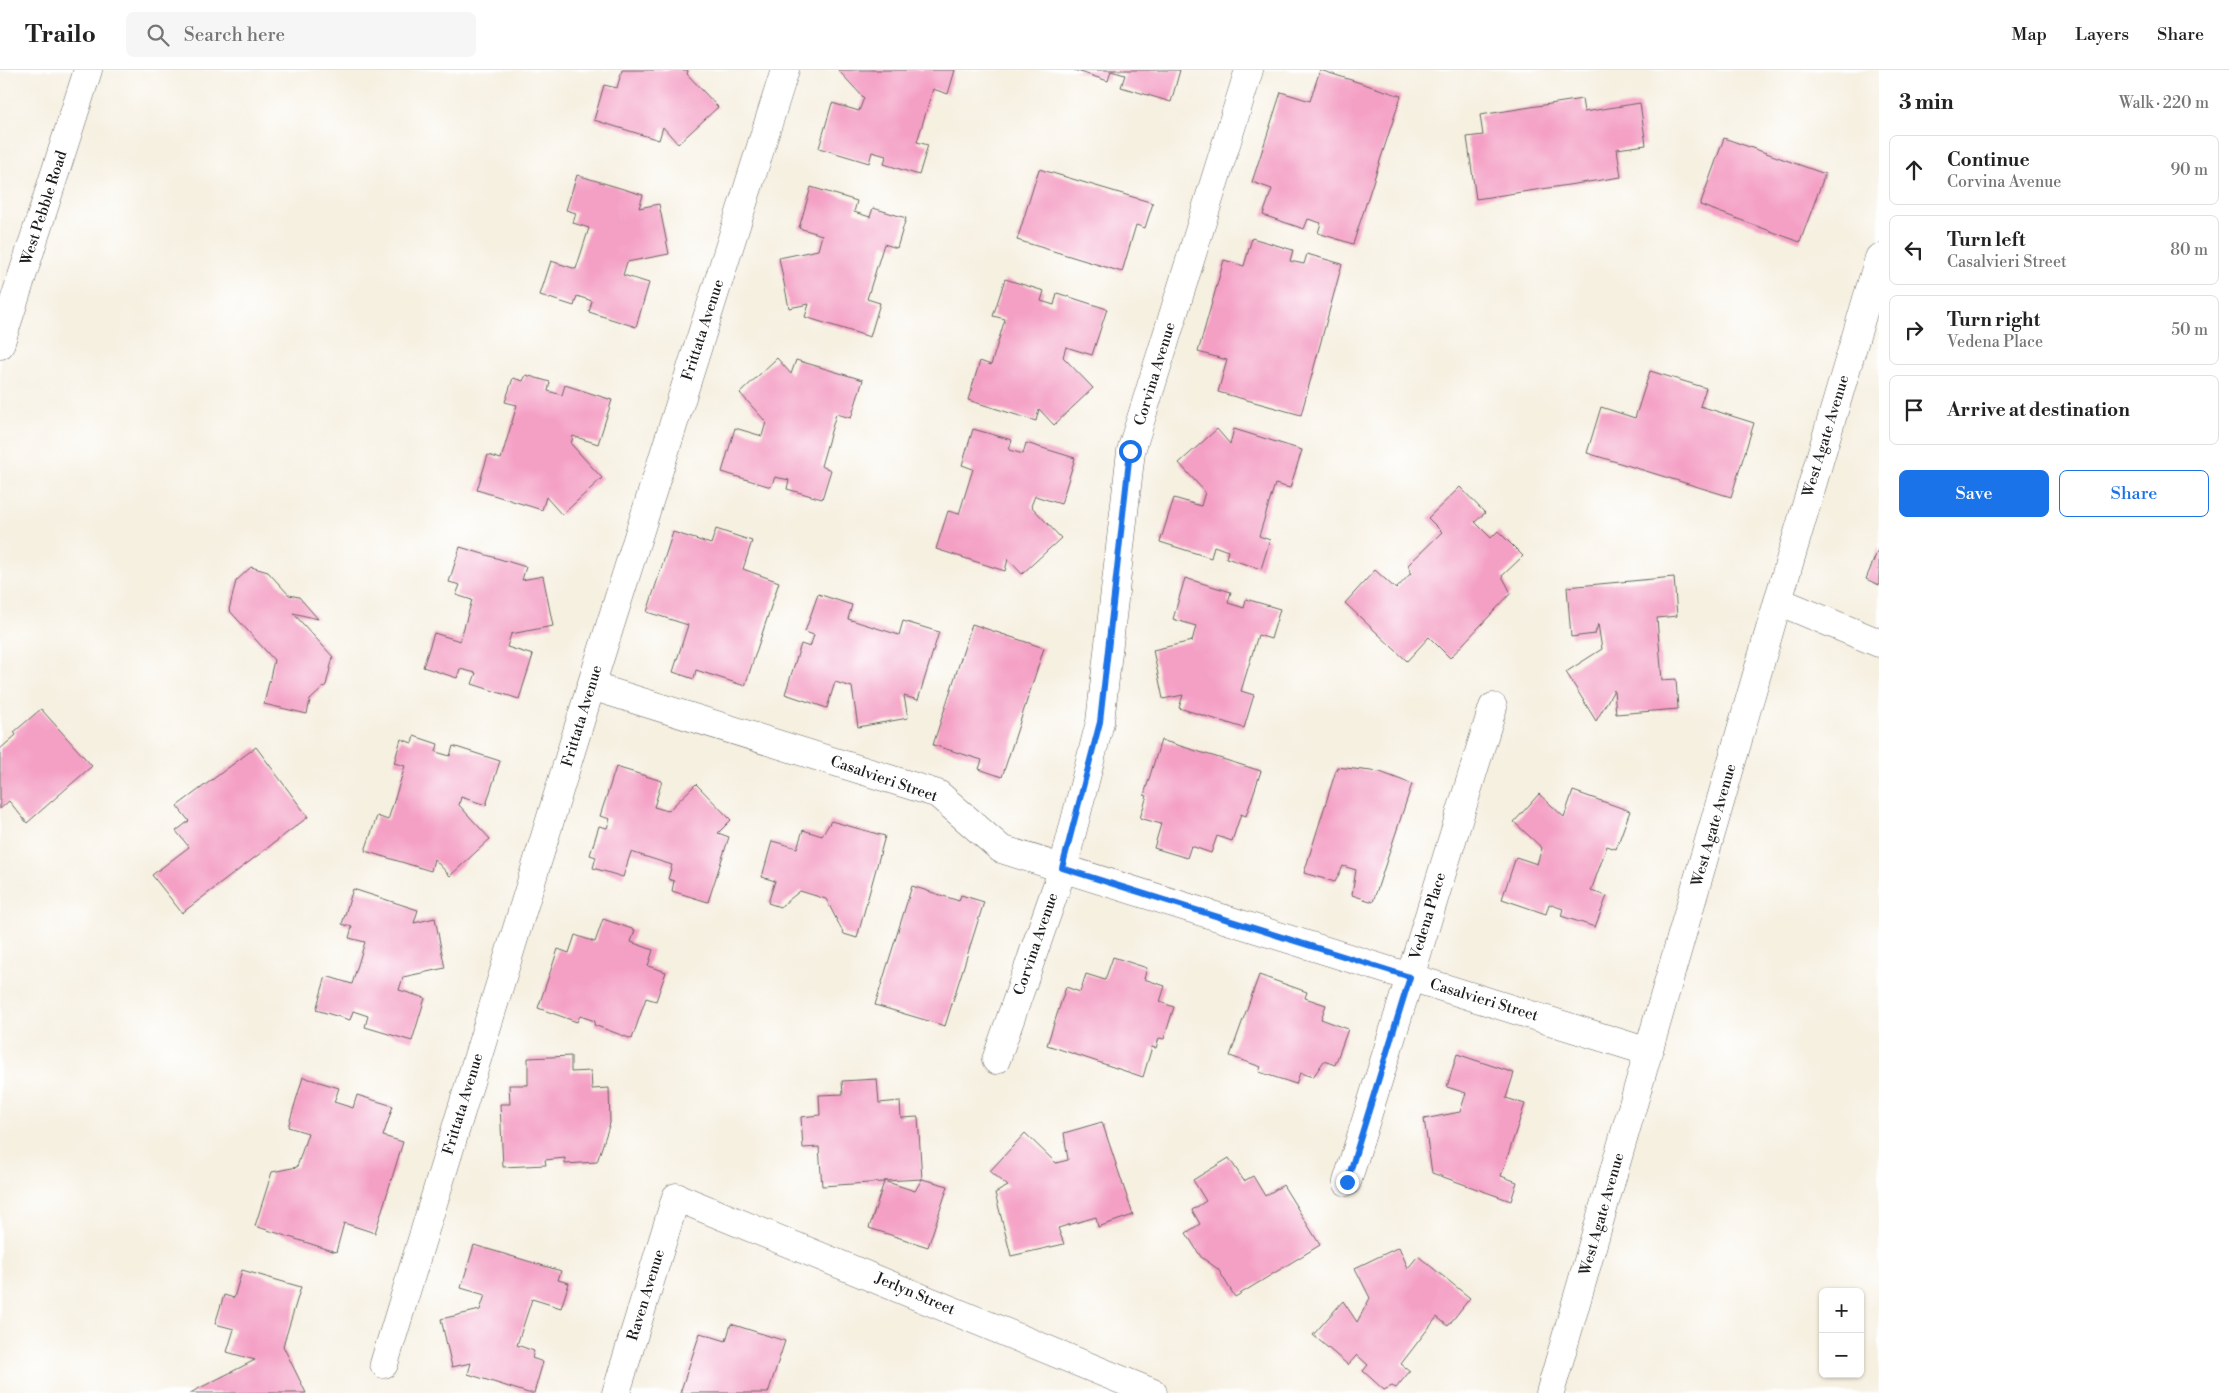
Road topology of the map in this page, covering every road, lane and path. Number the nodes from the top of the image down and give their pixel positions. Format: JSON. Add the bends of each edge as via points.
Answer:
{"nodes":[{"id":1,"x":88,"y":70,"type":"edge"},
{"id":2,"x":785,"y":70,"type":"edge"},
{"id":3,"x":1249,"y":70,"type":"edge"},
{"id":4,"x":1879,"y":258,"type":"edge"},
{"id":5,"x":0,"y":345,"type":"edge"},
{"id":6,"x":1778,"y":601,"type":"junction"},
{"id":7,"x":1879,"y":643,"type":"edge"},
{"id":8,"x":591,"y":686,"type":"junction"},
{"id":9,"x":1493,"y":708,"type":"dead end"},
{"id":10,"x":1062,"y":868,"type":"junction"},
{"id":11,"x":1410,"y":977,"type":"junction"},
{"id":12,"x":1649,"y":1052,"type":"junction"},
{"id":13,"x":996,"y":1060,"type":"dead end"},
{"id":14,"x":1347,"y":1182,"type":"dead end"},
{"id":15,"x":676,"y":1197,"type":"joint"},
{"id":16,"x":384,"y":1364,"type":"dead end"},
{"id":17,"x":616,"y":1393,"type":"edge"},
{"id":18,"x":1153,"y":1393,"type":"edge"},
{"id":19,"x":1550,"y":1393,"type":"edge"}],
"edges":[{"from":1,"to":5,"type":"street","name":"West Pebble Road"},
{"from":2,"to":8,"type":"street","name":"Frittata Avenue"},
{"from":3,"to":10,"type":"street","name":"Corvina Avenue","via":[[1130,451],[1100,722]]},
{"from":4,"to":6,"type":"street","name":"West Agate Avenue"},
{"from":6,"to":7,"type":"street"},
{"from":6,"to":12,"type":"street","name":"West Agate Avenue"},
{"from":8,"to":10,"type":"street","name":"Casalvieri Street","via":[[938,794],[1001,849]]},
{"from":8,"to":16,"type":"street","name":"Frittata Avenue"},
{"from":9,"to":11,"type":"street","name":"Vedena Place"},
{"from":10,"to":11,"type":"street","name":"Casalvieri Street"},
{"from":10,"to":13,"type":"street","name":"Corvina Avenue"},
{"from":11,"to":12,"type":"street","name":"Casalvieri Street"},
{"from":11,"to":14,"type":"street","name":"Vedena Place"},
{"from":12,"to":19,"type":"street","name":"West Agate Avenue"},
{"from":15,"to":17,"type":"street","name":"Raven Avenue"},
{"from":15,"to":18,"type":"street","name":"Jerlyn Street"}]}
